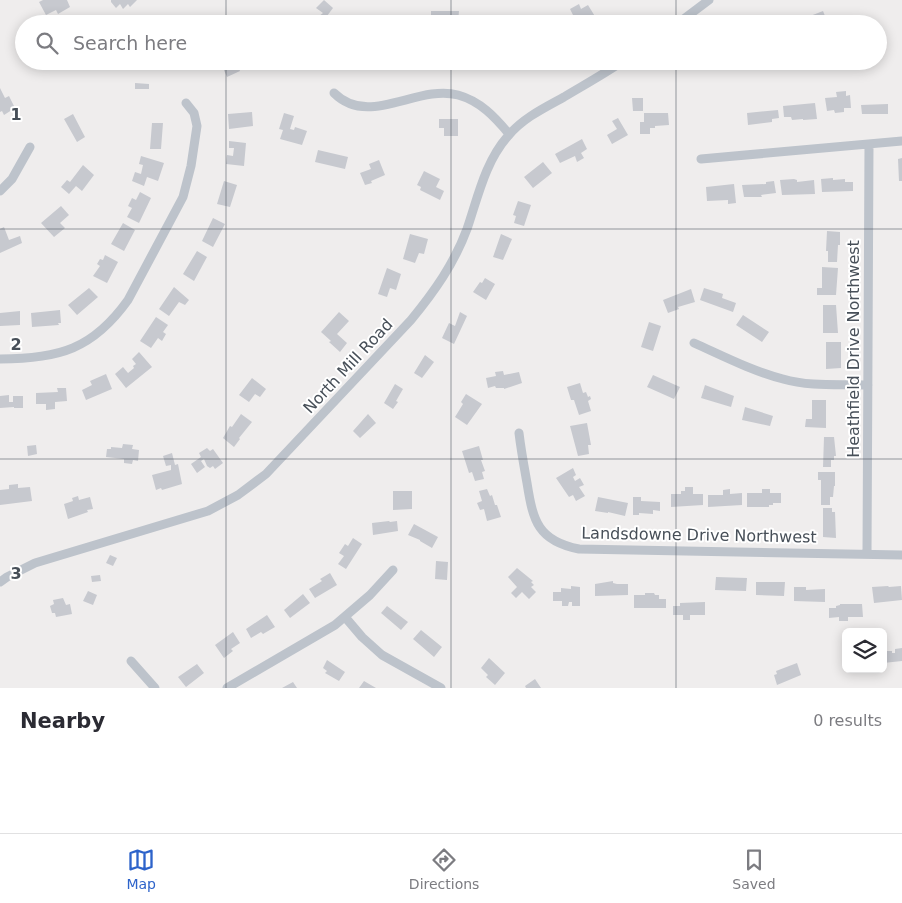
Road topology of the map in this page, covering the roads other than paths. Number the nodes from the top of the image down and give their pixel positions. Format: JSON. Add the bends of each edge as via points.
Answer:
{"nodes":[{"id":1,"x":709,"y":0,"type":"edge"},
{"id":2,"x":689,"y":15,"type":"edge"},
{"id":3,"x":610,"y":70,"type":"edge"},
{"id":4,"x":334,"y":93,"type":"dead end"},
{"id":5,"x":186,"y":103,"type":"dead end"},
{"id":6,"x":509,"y":134,"type":"junction"},
{"id":7,"x":902,"y":141,"type":"edge"},
{"id":8,"x":870,"y":145,"type":"junction"},
{"id":9,"x":30,"y":147,"type":"dead end"},
{"id":10,"x":701,"y":159,"type":"dead end"},
{"id":11,"x":0,"y":192,"type":"edge"},
{"id":12,"x":694,"y":343,"type":"dead end"},
{"id":13,"x":0,"y":358,"type":"edge"},
{"id":14,"x":868,"y":385,"type":"junction"},
{"id":15,"x":519,"y":433,"type":"dead end"},
{"id":16,"x":867,"y":554,"type":"junction"},
{"id":17,"x":902,"y":555,"type":"edge"},
{"id":18,"x":393,"y":570,"type":"dead end"},
{"id":19,"x":0,"y":582,"type":"edge"},
{"id":20,"x":346,"y":617,"type":"junction"},
{"id":21,"x":131,"y":661,"type":"dead end"},
{"id":22,"x":155,"y":688,"type":"edge"},
{"id":23,"x":228,"y":688,"type":"edge"},
{"id":24,"x":441,"y":688,"type":"edge"}],
"edges":[{"from":1,"to":2,"type":"street"},
{"from":3,"to":6,"type":"street","name":"North Mill Road","via":[[531,116]]},
{"from":4,"to":6,"type":"street","via":[[347,104],[363,107],[390,104],[431,93],[458,95],[486,109]]},
{"from":5,"to":13,"type":"street","via":[[194,113],[197,126],[184,197],[117,316],[90,339],[58,354],[39,358]]},
{"from":6,"to":19,"type":"street","name":"North Mill Road","via":[[492,158],[460,247],[433,294],[266,474],[238,495],[208,511],[35,563]]},
{"from":7,"to":8,"type":"street"},
{"from":8,"to":10,"type":"street"},
{"from":8,"to":14,"type":"street","name":"Heathfield Drive Northwest"},
{"from":9,"to":11,"type":"street","via":[[12,179]]},
{"from":12,"to":14,"type":"street","via":[[784,380]]},
{"from":14,"to":16,"type":"street","name":"Heathfield Drive Northwest"},
{"from":15,"to":16,"type":"street","name":"Landsdowne Drive Northwest","via":[[533,516],[546,534],[564,546]]},
{"from":16,"to":17,"type":"street","name":"Landsdowne Drive Northwest"},
{"from":18,"to":20,"type":"street"},
{"from":20,"to":23,"type":"street"},
{"from":20,"to":24,"type":"street","via":[[362,638],[382,655]]},
{"from":21,"to":22,"type":"street"}]}
